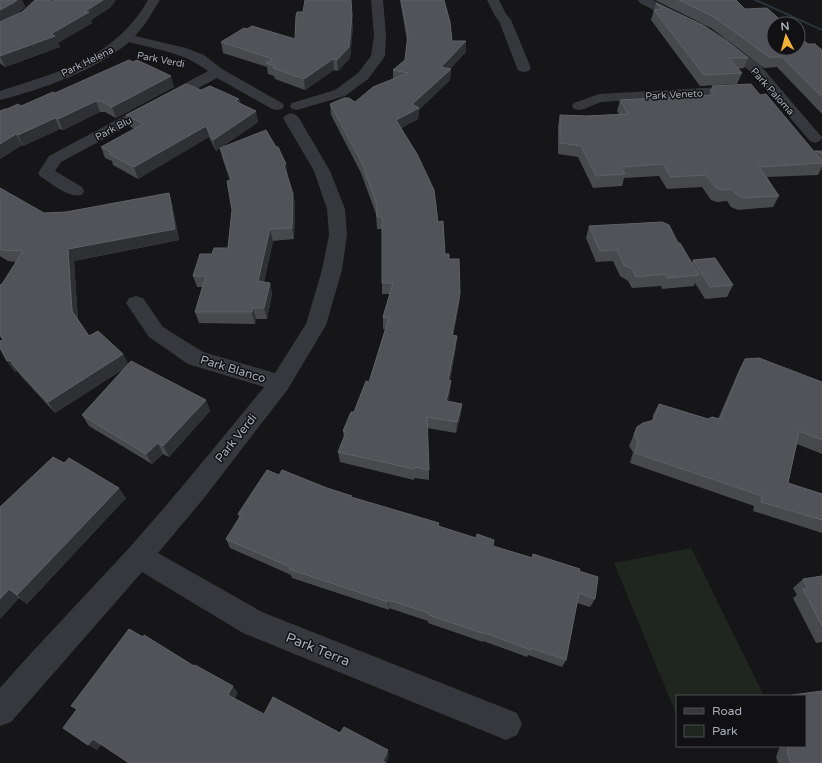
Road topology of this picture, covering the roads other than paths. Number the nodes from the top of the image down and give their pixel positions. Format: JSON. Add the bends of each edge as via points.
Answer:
{"nodes":[{"id":1,"x":154,"y":0,"type":"edge"},
{"id":2,"x":377,"y":0,"type":"edge"},
{"id":3,"x":493,"y":0,"type":"edge"},
{"id":4,"x":644,"y":0,"type":"edge"},
{"id":5,"x":692,"y":26,"type":"edge"},
{"id":6,"x":711,"y":36,"type":"edge"},
{"id":7,"x":126,"y":38,"type":"junction"},
{"id":8,"x":112,"y":49,"type":"junction"},
{"id":9,"x":524,"y":68,"type":"dead end"},
{"id":10,"x":214,"y":69,"type":"junction"},
{"id":11,"x":771,"y":88,"type":"junction"},
{"id":12,"x":0,"y":96,"type":"edge"},
{"id":13,"x":579,"y":106,"type":"dead end"},
{"id":14,"x":288,"y":110,"type":"junction"},
{"id":15,"x":815,"y":138,"type":"dead end"},
{"id":16,"x":76,"y":191,"type":"dead end"},
{"id":17,"x":136,"y":303,"type":"dead end"},
{"id":18,"x":280,"y":383,"type":"junction"},
{"id":19,"x":139,"y":556,"type":"junction"},
{"id":20,"x":0,"y":711,"type":"edge"},
{"id":21,"x":506,"y":724,"type":"dead end"}],
"edges":[{"from":1,"to":7,"type":"street","name":"Park Helena","via":[[140,23]]},
{"from":2,"to":14,"type":"street","via":[[380,35],[378,56],[363,76],[340,93]]},
{"from":3,"to":9,"type":"street","via":[[500,16],[505,20]]},
{"from":4,"to":5,"type":"street"},
{"from":6,"to":11,"type":"street","name":"Park Paloma","via":[[755,68]]},
{"from":7,"to":8,"type":"street","name":"Park Helena"},
{"from":7,"to":10,"type":"street","name":"Park Verdi","via":[[191,54]]},
{"from":8,"to":10,"type":"street","name":"Park Verdi"},
{"from":8,"to":12,"type":"street","name":"Park Helena","via":[[74,69]]},
{"from":10,"to":14,"type":"street","name":"Park Verdi"},
{"from":10,"to":16,"type":"street","name":"Park Blu","via":[[55,159],[46,173]]},
{"from":11,"to":13,"type":"street","name":"Park Veneto","via":[[599,98]]},
{"from":11,"to":15,"type":"street","name":"Park Paloma"},
{"from":14,"to":18,"type":"street","name":"Park Verdi","via":[[322,171],[336,209],[338,234],[332,270],[316,325]]},
{"from":17,"to":18,"type":"street","name":"Park Blanco","via":[[156,332],[196,358]]},
{"from":18,"to":19,"type":"street","name":"Park Verdi"},
{"from":19,"to":20,"type":"street","name":"Park Verdi"},
{"from":19,"to":21,"type":"street","name":"Park Terra","via":[[254,623]]}]}
